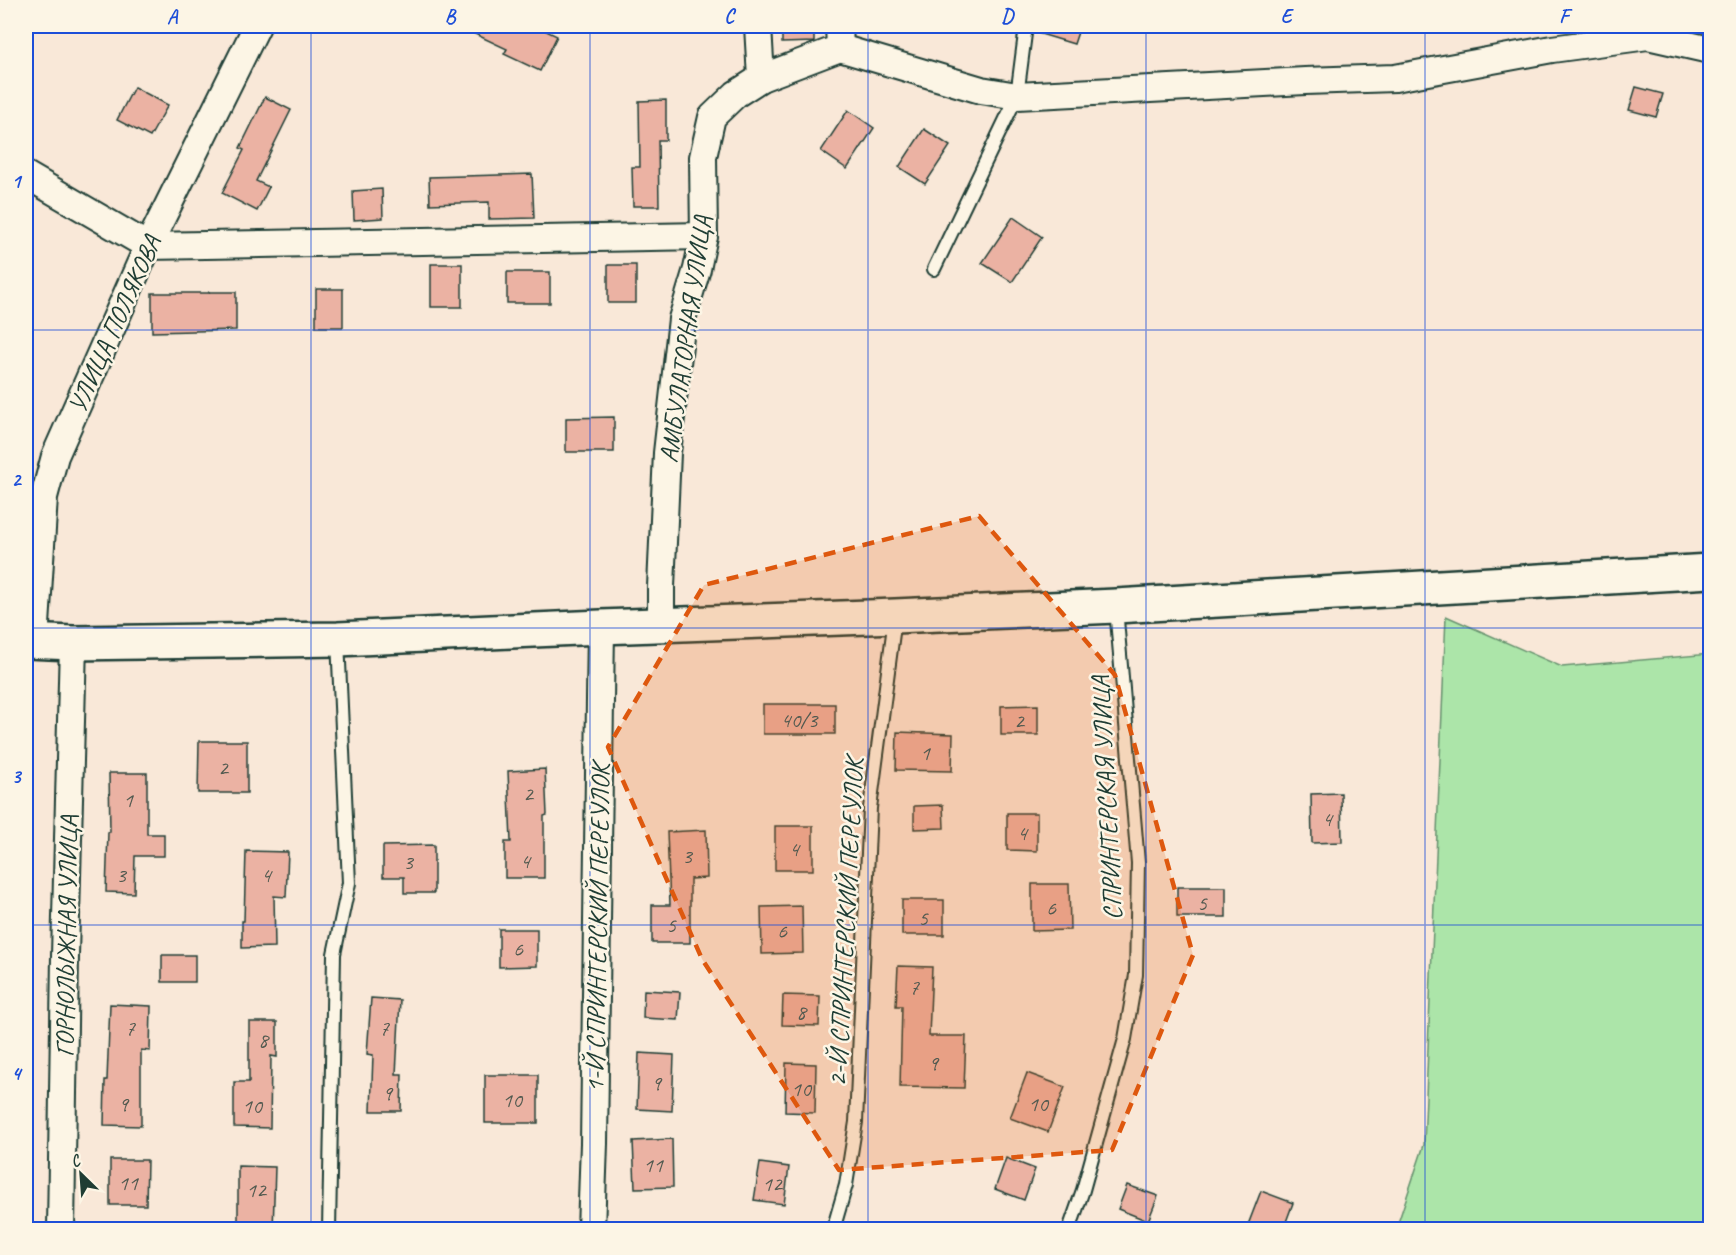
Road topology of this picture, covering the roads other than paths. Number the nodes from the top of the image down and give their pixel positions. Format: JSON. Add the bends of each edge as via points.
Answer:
{"nodes":[{"id":1,"x":257,"y":26,"type":"edge"},
{"id":2,"x":758,"y":26,"type":"edge"},
{"id":3,"x":1026,"y":26,"type":"edge"},
{"id":4,"x":1580,"y":26,"type":"edge"},
{"id":5,"x":1625,"y":26,"type":"edge"},
{"id":6,"x":1648,"y":36,"type":"junction"},
{"id":7,"x":840,"y":37,"type":"edge"},
{"id":8,"x":1552,"y":49,"type":"junction"},
{"id":9,"x":1710,"y":50,"type":"edge"},
{"id":10,"x":761,"y":78,"type":"junction"},
{"id":11,"x":1017,"y":96,"type":"junction"},
{"id":12,"x":26,"y":175,"type":"edge"},
{"id":13,"x":704,"y":236,"type":"junction"},
{"id":14,"x":148,"y":246,"type":"junction"},
{"id":15,"x":934,"y":269,"type":"dead end"},
{"id":16,"x":1710,"y":572,"type":"edge"},
{"id":17,"x":1116,"y":606,"type":"junction"},
{"id":18,"x":895,"y":616,"type":"junction"},
{"id":19,"x":661,"y":625,"type":"junction"},
{"id":20,"x":601,"y":627,"type":"junction"},
{"id":21,"x":338,"y":639,"type":"junction"},
{"id":22,"x":30,"y":641,"type":"edge"},
{"id":23,"x":73,"y":643,"type":"junction"},
{"id":24,"x":61,"y":1230,"type":"edge"},
{"id":25,"x":329,"y":1230,"type":"edge"},
{"id":26,"x":591,"y":1230,"type":"edge"},
{"id":27,"x":833,"y":1230,"type":"edge"},
{"id":28,"x":1069,"y":1230,"type":"edge"}],
"edges":[{"from":1,"to":14,"type":"street","name":"УЛИЦА ПОЛЯКОВА"},
{"from":2,"to":10,"type":"street"},
{"from":3,"to":11,"type":"lane"},
{"from":4,"to":8,"type":"street"},
{"from":5,"to":6,"type":"street"},
{"from":6,"to":8,"type":"street"},
{"from":6,"to":9,"type":"street"},
{"from":7,"to":10,"type":"street","name":"АМБУЛАТОРНАЯ УЛИЦА"},
{"from":7,"to":11,"type":"street","via":[[981,90]]},
{"from":8,"to":11,"type":"street","via":[[1395,78]]},
{"from":10,"to":13,"type":"street","name":"АМБУЛАТОРНАЯ УЛИЦА","via":[[736,94],[712,117],[703,157]]},
{"from":11,"to":15,"type":"lane"},
{"from":12,"to":14,"type":"street"},
{"from":13,"to":14,"type":"street"},
{"from":13,"to":19,"type":"street","name":"АМБУЛАТОРНАЯ УЛИЦА","via":[[682,319],[668,442]]},
{"from":14,"to":22,"type":"street","name":"УЛИЦА ПОЛЯКОВА","via":[[56,456],[44,497]]},
{"from":16,"to":17,"type":"street"},
{"from":17,"to":18,"type":"street"},
{"from":17,"to":28,"type":"lane","name":"СПРИНТЕРСКАЯ УЛИЦА","via":[[1138,863],[1136,975],[1125,1039]]},
{"from":18,"to":19,"type":"street"},
{"from":18,"to":27,"type":"lane","name":"2-Й СПРИНТЕРСКИЙ ПЕРЕУЛОК","via":[[870,808],[856,1122],[846,1185]]},
{"from":19,"to":20,"type":"street"},
{"from":20,"to":21,"type":"street"},
{"from":20,"to":26,"type":"street","name":"1-Й СПРИНТЕРСКИЙ ПЕРЕУЛОК"},
{"from":21,"to":23,"type":"street"},
{"from":21,"to":25,"type":"lane","via":[[349,883],[334,954]]},
{"from":22,"to":23,"type":"street"},
{"from":23,"to":24,"type":"street","name":"ГОРНОЛЫЖНАЯ УЛИЦА"}]}
